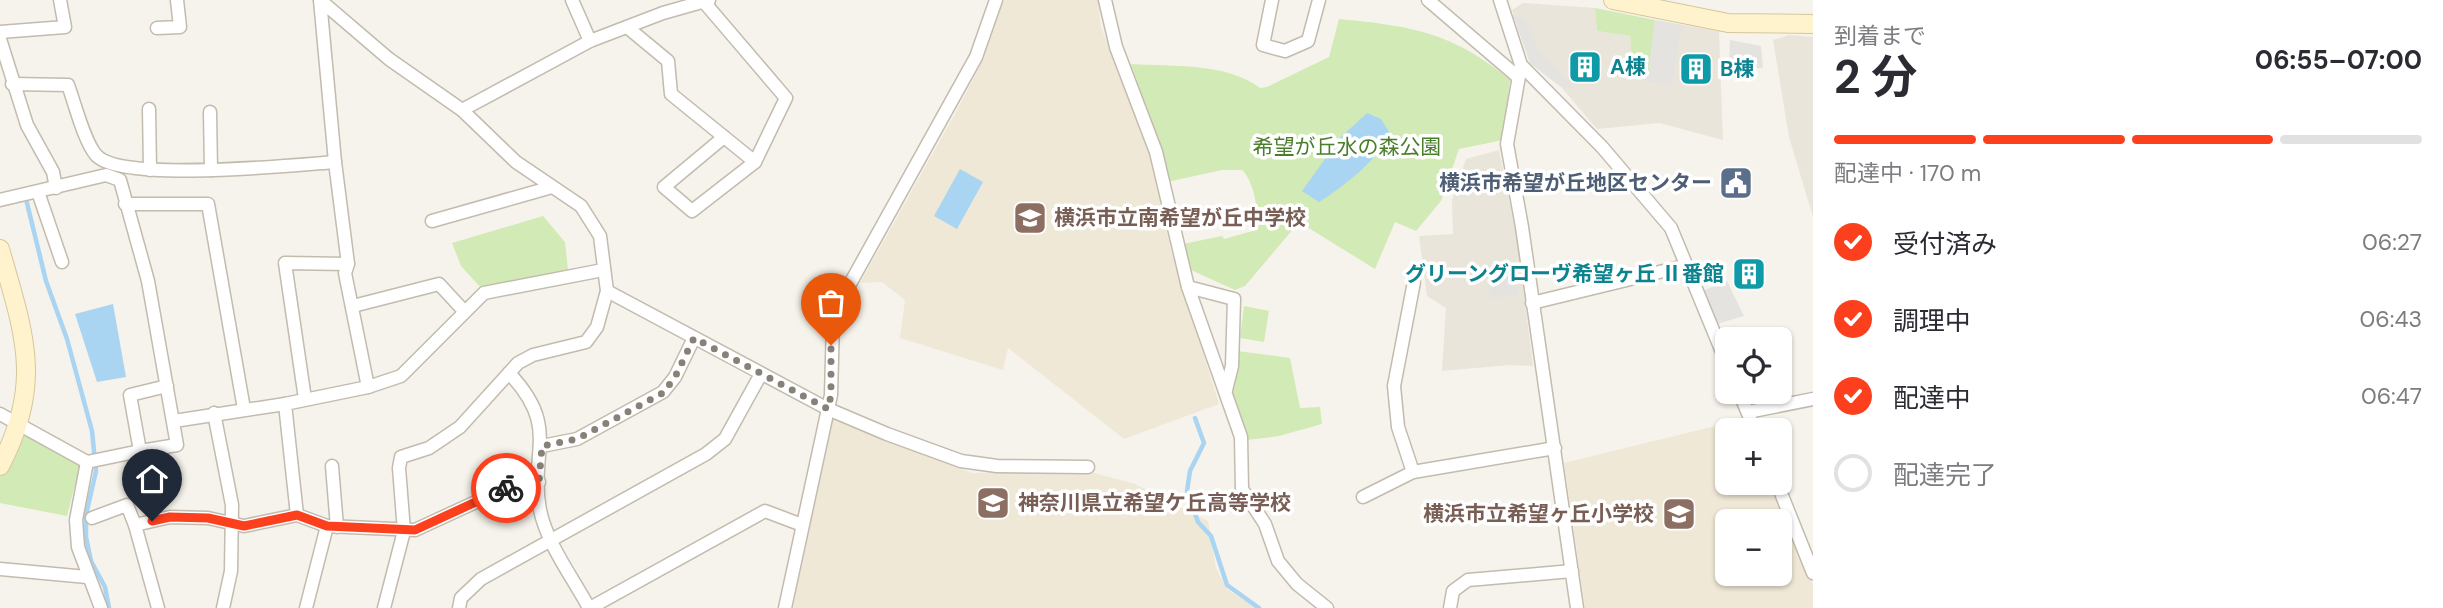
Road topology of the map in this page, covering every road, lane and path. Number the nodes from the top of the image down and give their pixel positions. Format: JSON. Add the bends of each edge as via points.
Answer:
{"nodes":[{"id":1,"x":60,"y":0,"type":"edge"},
{"id":2,"x":177,"y":0,"type":"edge"},
{"id":3,"x":320,"y":0,"type":"edge"},
{"id":4,"x":572,"y":0,"type":"edge"},
{"id":5,"x":996,"y":0,"type":"edge"},
{"id":6,"x":1105,"y":0,"type":"edge"},
{"id":7,"x":1272,"y":0,"type":"edge"},
{"id":8,"x":1320,"y":0,"type":"edge"},
{"id":9,"x":1428,"y":0,"type":"edge"},
{"id":10,"x":1500,"y":0,"type":"edge"},
{"id":11,"x":1613,"y":0,"type":"edge"},
{"id":12,"x":707,"y":1,"type":"edge"},
{"id":13,"x":1813,"y":23,"type":"edge"},
{"id":14,"x":627,"y":27,"type":"junction"},
{"id":15,"x":158,"y":28,"type":"dead end"},
{"id":16,"x":0,"y":32,"type":"edge"},
{"id":17,"x":0,"y":39,"type":"edge"},
{"id":18,"x":590,"y":41,"type":"junction"},
{"id":19,"x":1520,"y":71,"type":"junction"},
{"id":20,"x":12,"y":84,"type":"junction"},
{"id":21,"x":149,"y":109,"type":"dead end"},
{"id":22,"x":462,"y":110,"type":"junction"},
{"id":23,"x":210,"y":112,"type":"dead end"},
{"id":24,"x":724,"y":137,"type":"junction"},
{"id":25,"x":335,"y":162,"type":"junction"},
{"id":26,"x":755,"y":162,"type":"junction"},
{"id":27,"x":150,"y":170,"type":"junction"},
{"id":28,"x":211,"y":170,"type":"junction"},
{"id":29,"x":552,"y":187,"type":"junction"},
{"id":30,"x":56,"y":188,"type":"junction"},
{"id":31,"x":38,"y":192,"type":"junction"},
{"id":32,"x":0,"y":201,"type":"edge"},
{"id":33,"x":125,"y":204,"type":"junction"},
{"id":34,"x":432,"y":221,"type":"dead end"},
{"id":35,"x":0,"y":248,"type":"edge"},
{"id":36,"x":62,"y":262,"type":"dead end"},
{"id":37,"x":348,"y":264,"type":"junction"},
{"id":38,"x":1684,"y":265,"type":"junction"},
{"id":39,"x":603,"y":270,"type":"junction"},
{"id":40,"x":1415,"y":282,"type":"dead end"},
{"id":41,"x":1188,"y":287,"type":"junction"},
{"id":42,"x":607,"y":291,"type":"junction"},
{"id":43,"x":1532,"y":303,"type":"junction"},
{"id":44,"x":353,"y":306,"type":"junction"},
{"id":45,"x":464,"y":311,"type":"junction"},
{"id":46,"x":1715,"y":336,"type":"edge"},
{"id":47,"x":694,"y":338,"type":"junction"},
{"id":48,"x":509,"y":373,"type":"junction"},
{"id":49,"x":761,"y":374,"type":"junction"},
{"id":50,"x":167,"y":386,"type":"junction"},
{"id":51,"x":368,"y":387,"type":"junction"},
{"id":52,"x":1225,"y":392,"type":"junction"},
{"id":53,"x":1813,"y":398,"type":"edge"},
{"id":54,"x":305,"y":399,"type":"junction"},
{"id":55,"x":285,"y":404,"type":"junction"},
{"id":56,"x":1744,"y":404,"type":"edge"},
{"id":57,"x":828,"y":409,"type":"junction"},
{"id":58,"x":244,"y":410,"type":"junction"},
{"id":59,"x":1748,"y":412,"type":"junction"},
{"id":60,"x":214,"y":413,"type":"junction"},
{"id":61,"x":0,"y":414,"type":"edge"},
{"id":62,"x":1750,"y":418,"type":"edge"},
{"id":63,"x":174,"y":421,"type":"junction"},
{"id":64,"x":19,"y":424,"type":"junction"},
{"id":65,"x":542,"y":446,"type":"junction"},
{"id":66,"x":1555,"y":448,"type":"junction"},
{"id":67,"x":140,"y":451,"type":"junction"},
{"id":68,"x":87,"y":462,"type":"junction"},
{"id":69,"x":0,"y":466,"type":"edge"},
{"id":70,"x":332,"y":466,"type":"dead end"},
{"id":71,"x":1088,"y":467,"type":"dead end"},
{"id":72,"x":1413,"y":472,"type":"junction"},
{"id":73,"x":539,"y":482,"type":"junction"},
{"id":74,"x":1782,"y":495,"type":"edge"},
{"id":75,"x":1363,"y":498,"type":"dead end"},
{"id":76,"x":297,"y":515,"type":"junction"},
{"id":77,"x":92,"y":518,"type":"dead end"},
{"id":78,"x":230,"y":522,"type":"junction"},
{"id":79,"x":135,"y":525,"type":"junction"},
{"id":80,"x":802,"y":525,"type":"junction"},
{"id":81,"x":332,"y":526,"type":"junction"},
{"id":82,"x":404,"y":531,"type":"junction"},
{"id":83,"x":553,"y":541,"type":"junction"},
{"id":84,"x":0,"y":569,"type":"edge"},
{"id":85,"x":1572,"y":571,"type":"junction"},
{"id":86,"x":1813,"y":573,"type":"edge"},
{"id":87,"x":87,"y":577,"type":"junction"},
{"id":88,"x":101,"y":608,"type":"edge"},
{"id":89,"x":158,"y":608,"type":"edge"},
{"id":90,"x":223,"y":608,"type":"edge"},
{"id":91,"x":306,"y":608,"type":"edge"},
{"id":92,"x":384,"y":608,"type":"edge"},
{"id":93,"x":458,"y":608,"type":"edge"},
{"id":94,"x":589,"y":608,"type":"edge"},
{"id":95,"x":785,"y":608,"type":"edge"},
{"id":96,"x":1327,"y":608,"type":"edge"},
{"id":97,"x":1450,"y":608,"type":"edge"},
{"id":98,"x":1577,"y":608,"type":"edge"}],
"edges":[{"from":1,"to":16,"type":"street","via":[[65,27]]},
{"from":2,"to":15,"type":"street","via":[[180,27]]},
{"from":3,"to":22,"type":"street","via":[[389,59]]},
{"from":3,"to":25,"type":"street"},
{"from":4,"to":18,"type":"street"},
{"from":5,"to":57,"type":"street","via":[[976,57],[841,300],[833,321]]},
{"from":6,"to":41,"type":"street","via":[[1116,47],[1156,152]]},
{"from":7,"to":8,"type":"street","via":[[1263,45],[1285,51],[1308,41]]},
{"from":9,"to":19,"type":"street"},
{"from":10,"to":19,"type":"street"},
{"from":11,"to":13,"type":"street","via":[[1728,23]]},
{"from":12,"to":14,"type":"street"},
{"from":12,"to":26,"type":"street","via":[[786,98]]},
{"from":14,"to":18,"type":"street"},
{"from":14,"to":24,"type":"street","via":[[667,61],[671,94]]},
{"from":17,"to":20,"type":"street"},
{"from":18,"to":22,"type":"street"},
{"from":19,"to":38,"type":"street","via":[[1583,127],[1653,205],[1671,228]]},
{"from":19,"to":43,"type":"street","via":[[1507,144]]},
{"from":20,"to":27,"type":"street","via":[[68,85],[96,156],[107,163]]},
{"from":20,"to":30,"type":"street"},
{"from":21,"to":27,"type":"street"},
{"from":22,"to":29,"type":"street","via":[[516,162]]},
{"from":23,"to":28,"type":"street"},
{"from":24,"to":26,"type":"street"},
{"from":24,"to":26,"type":"street","via":[[664,187],[692,211]]},
{"from":25,"to":28,"type":"street"},
{"from":25,"to":37,"type":"street"},
{"from":27,"to":28,"type":"street"},
{"from":29,"to":34,"type":"street"},
{"from":29,"to":39,"type":"street","via":[[581,206],[594,222]]},
{"from":30,"to":31,"type":"street"},
{"from":30,"to":33,"type":"street","via":[[106,175],[120,180]]},
{"from":31,"to":32,"type":"street"},
{"from":31,"to":36,"type":"street"},
{"from":33,"to":50,"type":"street","via":[[148,281]]},
{"from":33,"to":58,"type":"street","via":[[208,204]]},
{"from":35,"to":64,"type":"street","via":[[21,321],[26,362],[25,404]]},
{"from":37,"to":44,"type":"street","via":[[345,273]]},
{"from":37,"to":54,"type":"street","via":[[285,263]]},
{"from":38,"to":43,"type":"street"},
{"from":38,"to":46,"type":"street"},
{"from":39,"to":42,"type":"street"},
{"from":39,"to":45,"type":"street","via":[[484,293]]},
{"from":40,"to":72,"type":"street","via":[[1394,386],[1398,427]]},
{"from":41,"to":52,"type":"street"},
{"from":41,"to":52,"type":"street","via":[[1234,299]]},
{"from":42,"to":47,"type":"street"},
{"from":42,"to":48,"type":"street","via":[[597,327],[586,342],[533,355]]},
{"from":43,"to":66,"type":"street"},
{"from":44,"to":45,"type":"street","via":[[439,284]]},
{"from":44,"to":51,"type":"street"},
{"from":45,"to":51,"type":"street","via":[[401,376]]},
{"from":47,"to":49,"type":"street"},
{"from":47,"to":65,"type":"street","via":[[663,393],[577,439]]},
{"from":48,"to":65,"type":"street","via":[[534,405]]},
{"from":48,"to":82,"type":"street","via":[[460,427],[429,449],[401,457]]},
{"from":49,"to":57,"type":"street"},
{"from":49,"to":83,"type":"street","via":[[725,439]]},
{"from":50,"to":63,"type":"street"},
{"from":50,"to":67,"type":"street","via":[[130,395]]},
{"from":51,"to":54,"type":"street"},
{"from":52,"to":96,"type":"street","via":[[1241,437],[1242,489],[1265,524],[1278,561]]},
{"from":53,"to":59,"type":"street"},
{"from":54,"to":55,"type":"street"},
{"from":55,"to":58,"type":"street"},
{"from":55,"to":76,"type":"street"},
{"from":56,"to":59,"type":"street"},
{"from":57,"to":71,"type":"street","via":[[961,461]]},
{"from":57,"to":80,"type":"street"},
{"from":58,"to":60,"type":"street"},
{"from":59,"to":62,"type":"street"},
{"from":60,"to":63,"type":"street"},
{"from":60,"to":78,"type":"street","via":[[232,505]]},
{"from":61,"to":64,"type":"street"},
{"from":63,"to":67,"type":"street","via":[[177,445]]},
{"from":64,"to":68,"type":"street"},
{"from":64,"to":69,"type":"street"},
{"from":65,"to":73,"type":"street"},
{"from":66,"to":72,"type":"street"},
{"from":66,"to":85,"type":"street"},
{"from":67,"to":68,"type":"street"},
{"from":68,"to":87,"type":"street","via":[[76,520]]},
{"from":70,"to":81,"type":"street"},
{"from":72,"to":75,"type":"street"},
{"from":73,"to":82,"type":"street","via":[[517,483]]},
{"from":73,"to":83,"type":"street","via":[[541,513]]},
{"from":74,"to":86,"type":"street"},
{"from":76,"to":78,"type":"street","via":[[244,526]]},
{"from":76,"to":81,"type":"street"},
{"from":77,"to":79,"type":"street","via":[[127,505]]},
{"from":78,"to":79,"type":"street","via":[[170,517]]},
{"from":78,"to":90,"type":"street","via":[[231,571]]},
{"from":79,"to":89,"type":"street"},
{"from":80,"to":94,"type":"street","via":[[765,511]]},
{"from":80,"to":95,"type":"street"},
{"from":81,"to":82,"type":"street"},
{"from":81,"to":91,"type":"street"},
{"from":82,"to":92,"type":"street"},
{"from":83,"to":93,"type":"street","via":[[481,579],[461,598]]},
{"from":83,"to":94,"type":"street"},
{"from":84,"to":87,"type":"street"},
{"from":85,"to":97,"type":"street","via":[[1468,580],[1453,591]]},
{"from":85,"to":98,"type":"street"},
{"from":87,"to":88,"type":"street"}]}
